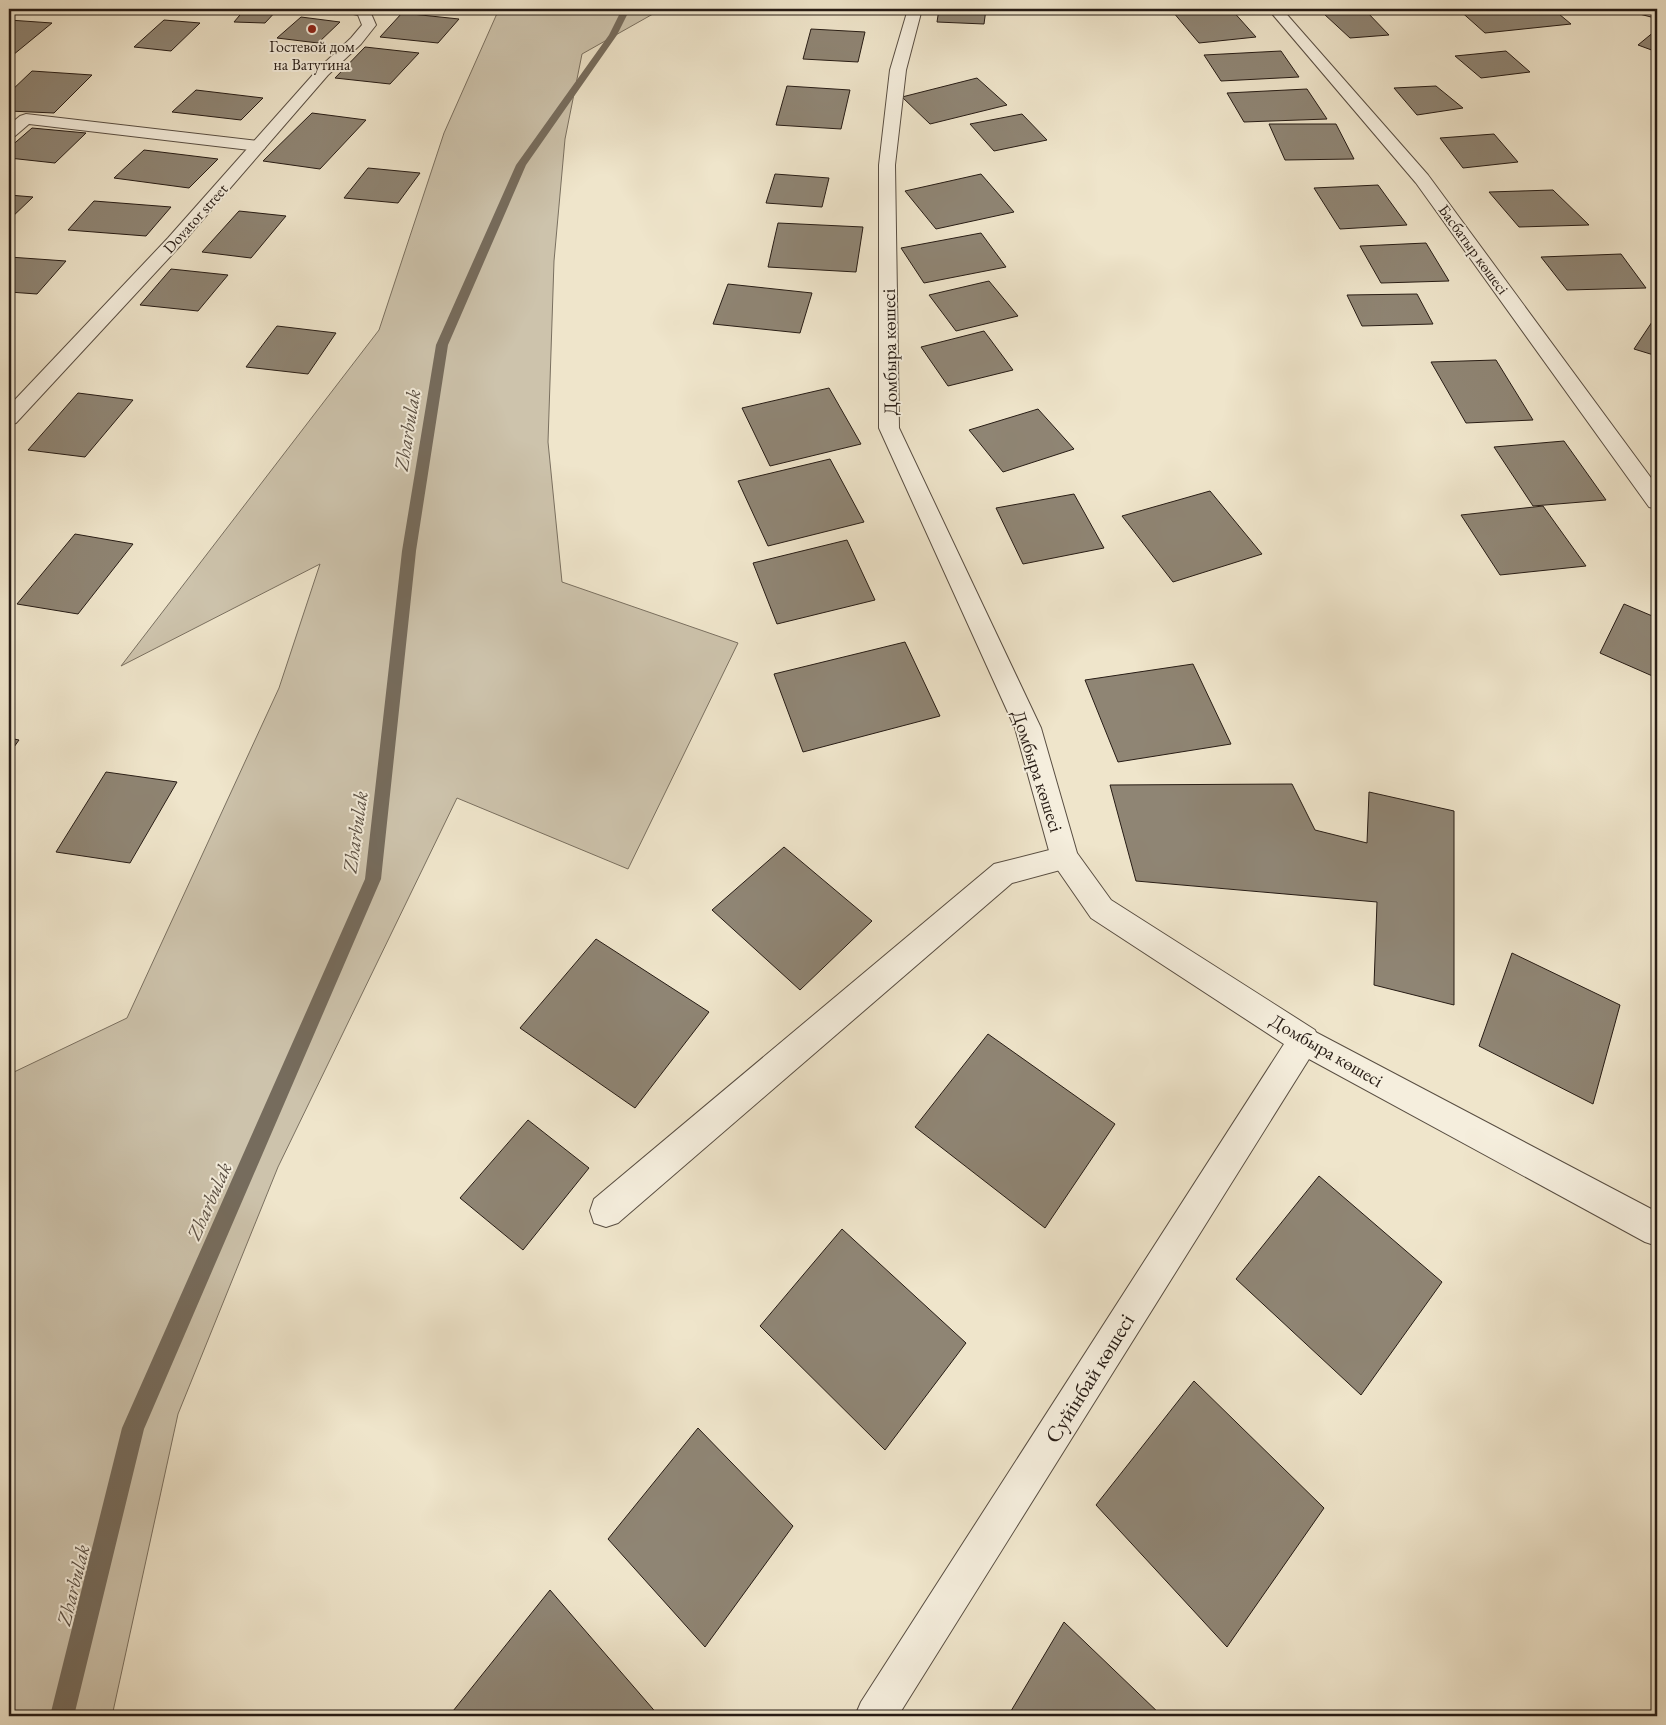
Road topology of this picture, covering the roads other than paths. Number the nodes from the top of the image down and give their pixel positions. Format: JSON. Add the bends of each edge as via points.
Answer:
{"nodes":[{"id":1,"x":914,"y":9,"type":"edge"},
{"id":2,"x":1275,"y":9,"type":"edge"},
{"id":3,"x":1639,"y":9,"type":"edge"},
{"id":4,"x":356,"y":10,"type":"edge"},
{"id":5,"x":1657,"y":14,"type":"edge"},
{"id":6,"x":9,"y":133,"type":"edge"},
{"id":7,"x":258,"y":146,"type":"junction"},
{"id":8,"x":9,"y":418,"type":"edge"},
{"id":9,"x":1657,"y":502,"type":"edge"},
{"id":10,"x":1065,"y":858,"type":"junction"},
{"id":11,"x":1304,"y":1040,"type":"junction"},
{"id":12,"x":606,"y":1212,"type":"dead end"},
{"id":13,"x":1657,"y":1230,"type":"edge"},
{"id":14,"x":874,"y":1716,"type":"edge"}],
"edges":[{"from":1,"to":10,"type":"street","name":"Домбыра көшесі","via":[[898,70],[887,166],[889,428],[1028,728]]},
{"from":2,"to":9,"type":"street","name":"Басбатыр көшесі","via":[[1422,179]]},
{"from":3,"to":5,"type":"street"},
{"from":4,"to":7,"type":"street","name":"Dovator street","via":[[369,25]]},
{"from":6,"to":7,"type":"street","via":[[26,119]]},
{"from":7,"to":8,"type":"street","name":"Dovator street","via":[[174,242]]},
{"from":10,"to":11,"type":"street","name":"Домбыра көшесі","via":[[1100,909]]},
{"from":10,"to":12,"type":"street","via":[[1004,874]]},
{"from":11,"to":13,"type":"street","name":"Домбыра көшесі"},
{"from":11,"to":14,"type":"street","name":"Суйінбай көшесі"}]}
